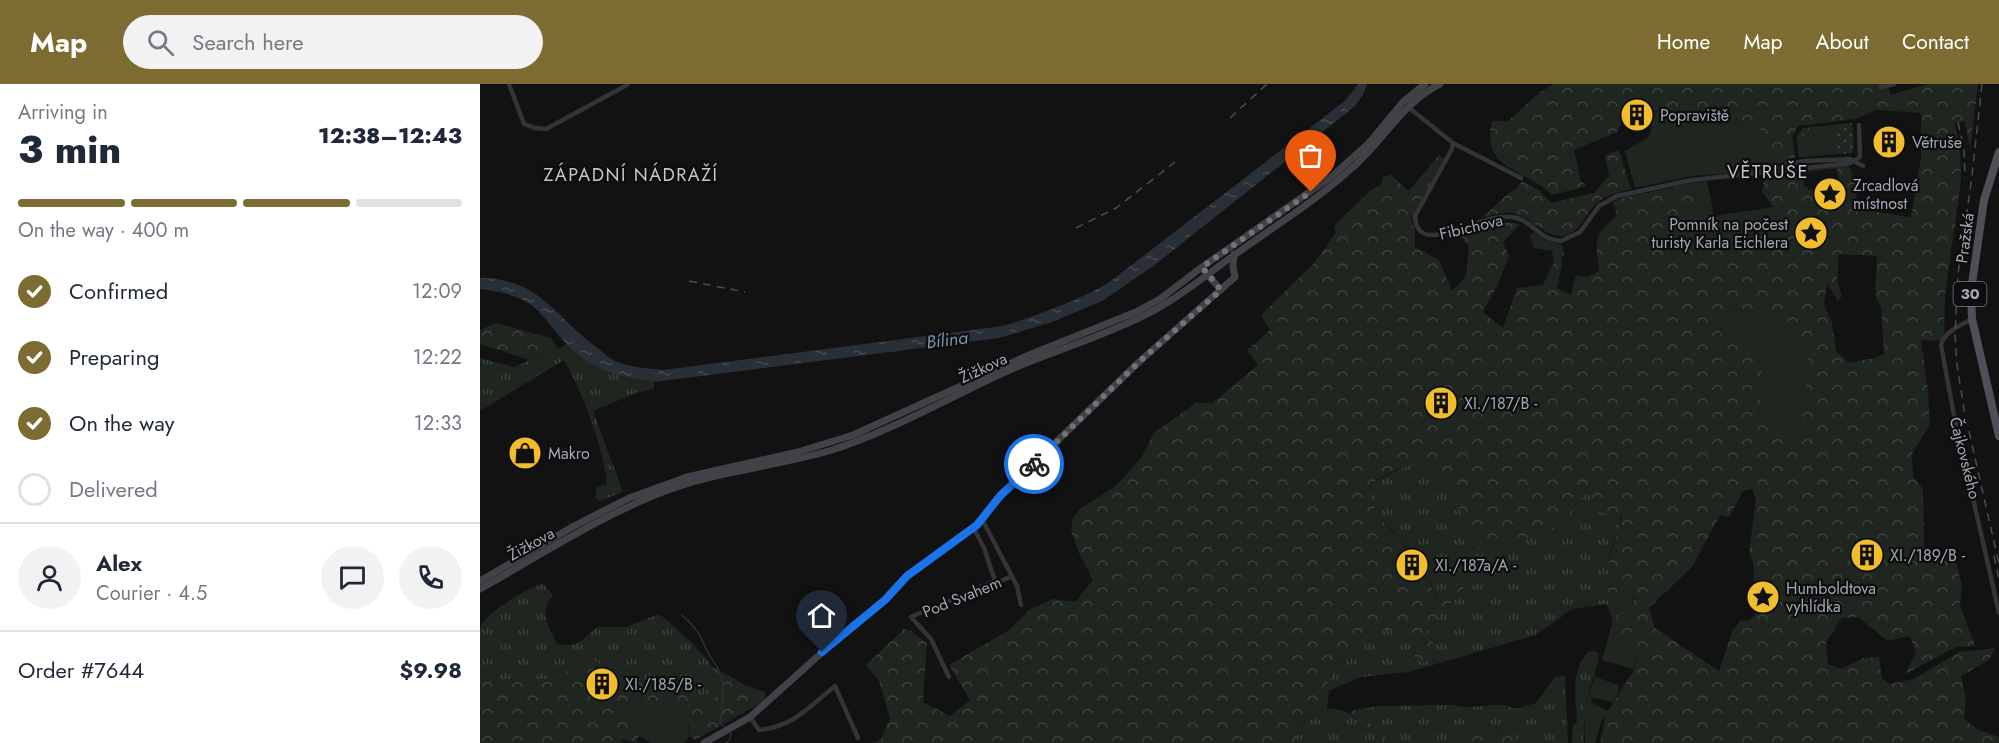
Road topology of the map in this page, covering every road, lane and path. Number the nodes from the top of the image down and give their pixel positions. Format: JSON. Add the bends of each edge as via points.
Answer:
{"nodes":[{"id":1,"x":509,"y":84,"type":"edge"},
{"id":2,"x":1425,"y":84,"type":"edge"},
{"id":3,"x":1440,"y":84,"type":"edge"},
{"id":4,"x":1894,"y":84,"type":"edge"},
{"id":5,"x":627,"y":85,"type":"edge"},
{"id":6,"x":1881,"y":87,"type":"dead end"},
{"id":7,"x":1408,"y":107,"type":"junction"},
{"id":8,"x":1859,"y":125,"type":"dead end"},
{"id":9,"x":1453,"y":143,"type":"junction"},
{"id":10,"x":1999,"y":152,"type":"edge"},
{"id":11,"x":1854,"y":161,"type":"junction"},
{"id":12,"x":1863,"y":166,"type":"dead end"},
{"id":13,"x":1521,"y":178,"type":"dead end"},
{"id":14,"x":1234,"y":254,"type":"junction"},
{"id":15,"x":1202,"y":267,"type":"junction"},
{"id":16,"x":1208,"y":274,"type":"junction"},
{"id":17,"x":1221,"y":290,"type":"junction"},
{"id":18,"x":1972,"y":319,"type":"junction"},
{"id":19,"x":1999,"y":436,"type":"edge"},
{"id":20,"x":982,"y":519,"type":"junction"},
{"id":21,"x":973,"y":527,"type":"junction"},
{"id":22,"x":1012,"y":576,"type":"junction"},
{"id":23,"x":995,"y":580,"type":"junction"},
{"id":24,"x":481,"y":587,"type":"edge"},
{"id":25,"x":1021,"y":605,"type":"dead end"},
{"id":26,"x":1999,"y":612,"type":"edge"},
{"id":27,"x":949,"y":677,"type":"dead end"},
{"id":28,"x":750,"y":717,"type":"junction"},
{"id":29,"x":858,"y":738,"type":"dead end"},
{"id":30,"x":704,"y":743,"type":"edge"}],
"edges":[{"from":1,"to":5,"type":"street","via":[[524,124],[546,129]]},
{"from":2,"to":15,"type":"main road","name":"Žižkova","via":[[1331,177]]},
{"from":3,"to":7,"type":"main road","name":"Žižkova"},
{"from":4,"to":6,"type":"street"},
{"from":7,"to":9,"type":"street"},
{"from":7,"to":14,"type":"main road","name":"Žižkova","via":[[1372,150],[1334,183]]},
{"from":8,"to":11,"type":"street","via":[[1860,157]]},
{"from":9,"to":11,"type":"street","name":"Fibichova","via":[[1414,216],[1415,224],[1425,234],[1439,234],[1502,217],[1524,221],[1547,238],[1562,241],[1580,232],[1599,206],[1617,196],[1692,180],[1775,171],[1781,174]]},
{"from":9,"to":13,"type":"street"},
{"from":10,"to":18,"type":"main road","name":"Pražská","number":"30","via":[[1984,200],[1971,291]]},
{"from":11,"to":12,"type":"street"},
{"from":14,"to":16,"type":"main road","name":"Žižkova"},
{"from":14,"to":17,"type":"main road","via":[[1235,277]]},
{"from":15,"to":16,"type":"main road"},
{"from":15,"to":24,"type":"main road","name":"Žižkova","via":[[1136,312],[1029,355],[877,426],[828,444],[670,482],[629,498],[574,526]]},
{"from":16,"to":17,"type":"main road"},
{"from":16,"to":24,"type":"main road","name":"Žižkova","via":[[1138,318],[1031,361],[855,442],[688,483],[641,501]]},
{"from":17,"to":20,"type":"main road","via":[[1140,361],[1000,496]]},
{"from":18,"to":19,"type":"main road","name":"Pražská","number":"30"},
{"from":18,"to":26,"type":"street","name":"Čajkovského","via":[[1943,338],[1941,345]]},
{"from":20,"to":21,"type":"main road"},
{"from":20,"to":22,"type":"street","name":"Pod Svahem"},
{"from":21,"to":23,"type":"street"},
{"from":21,"to":28,"type":"main road","via":[[907,576],[885,600]]},
{"from":22,"to":23,"type":"street","name":"Pod Svahem"},
{"from":22,"to":25,"type":"street","name":"Pod Svahem"},
{"from":23,"to":27,"type":"street","name":"Pod Svahem","via":[[911,617],[931,639]]},
{"from":28,"to":29,"type":"street","via":[[759,730],[783,726],[835,686]]},
{"from":28,"to":30,"type":"main road"}]}
